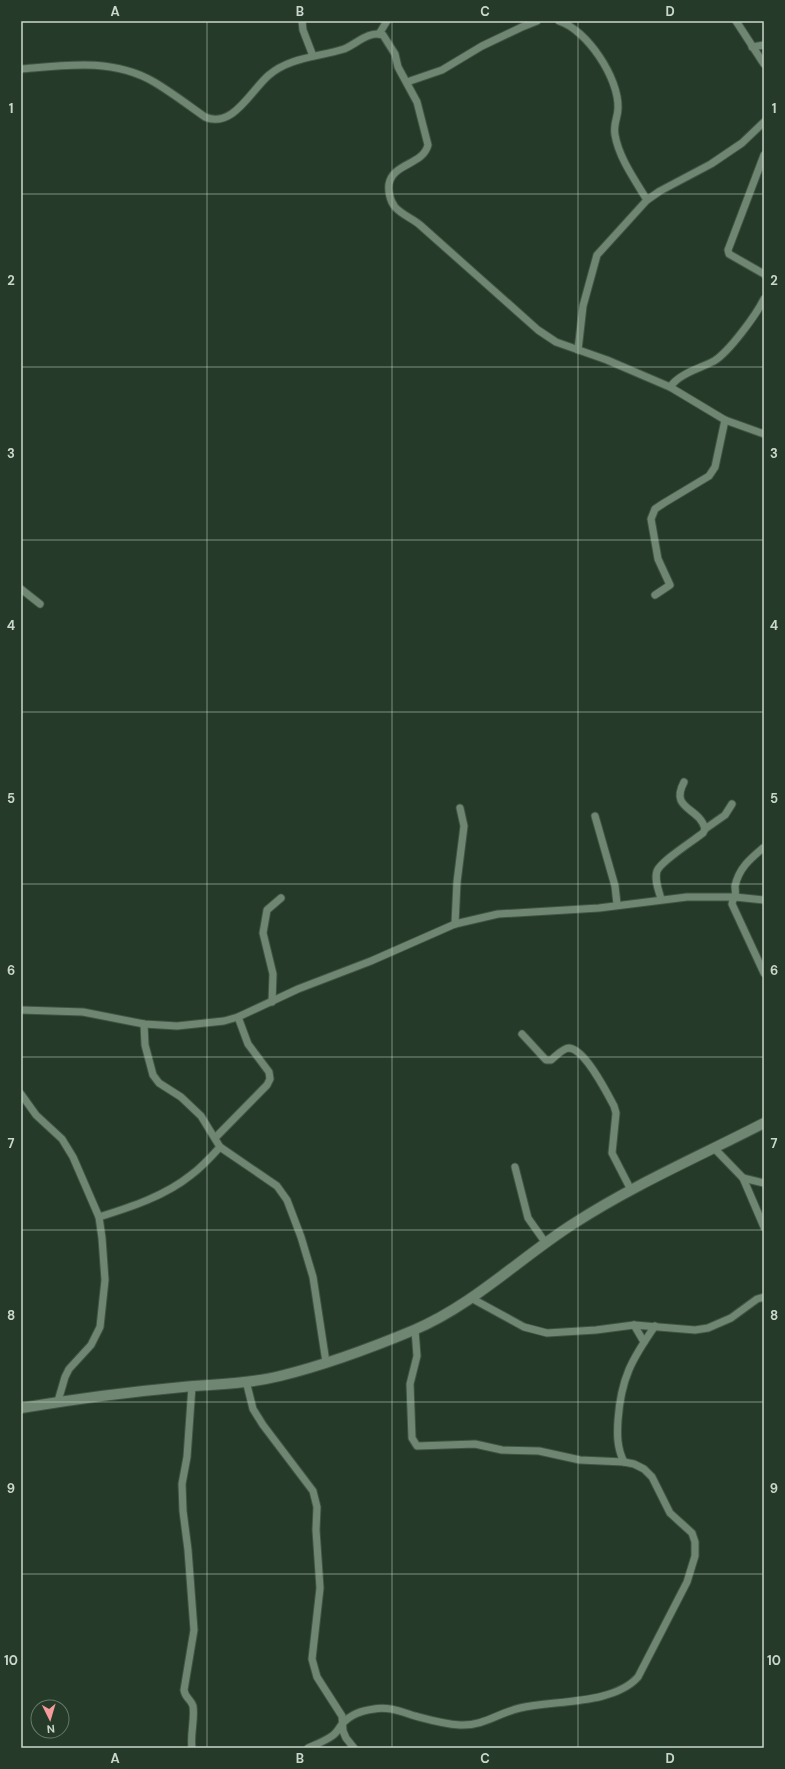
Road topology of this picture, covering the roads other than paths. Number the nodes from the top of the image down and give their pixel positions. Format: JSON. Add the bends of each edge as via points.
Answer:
{"nodes":[{"id":1,"x":302,"y":21,"type":"edge"},
{"id":2,"x":387,"y":21,"type":"edge"},
{"id":3,"x":537,"y":21,"type":"edge"},
{"id":4,"x":559,"y":21,"type":"edge"},
{"id":5,"x":736,"y":21,"type":"edge"},
{"id":6,"x":379,"y":34,"type":"junction"},
{"id":7,"x":764,"y":45,"type":"edge"},
{"id":8,"x":752,"y":46,"type":"junction"},
{"id":9,"x":312,"y":56,"type":"junction"},
{"id":10,"x":764,"y":64,"type":"edge"},
{"id":11,"x":21,"y":69,"type":"edge"},
{"id":12,"x":407,"y":82,"type":"junction"},
{"id":13,"x":764,"y":122,"type":"edge"},
{"id":14,"x":764,"y":155,"type":"edge"},
{"id":15,"x":647,"y":200,"type":"junction"},
{"id":16,"x":764,"y":274,"type":"edge"},
{"id":17,"x":764,"y":299,"type":"edge"},
{"id":18,"x":578,"y":350,"type":"junction"},
{"id":19,"x":670,"y":387,"type":"junction"},
{"id":20,"x":725,"y":420,"type":"junction"},
{"id":21,"x":764,"y":434,"type":"edge"},
{"id":22,"x":21,"y":590,"type":"edge"},
{"id":23,"x":655,"y":595,"type":"dead end"},
{"id":24,"x":40,"y":604,"type":"dead end"},
{"id":25,"x":684,"y":782,"type":"dead end"},
{"id":26,"x":732,"y":804,"type":"dead end"},
{"id":27,"x":460,"y":808,"type":"dead end"},
{"id":28,"x":595,"y":816,"type":"dead end"},
{"id":29,"x":705,"y":829,"type":"junction"},
{"id":30,"x":763,"y":848,"type":"edge"},
{"id":31,"x":735,"y":897,"type":"junction"},
{"id":32,"x":281,"y":898,"type":"dead end"},
{"id":33,"x":661,"y":899,"type":"junction"},
{"id":34,"x":764,"y":900,"type":"edge"},
{"id":35,"x":617,"y":904,"type":"junction"},
{"id":36,"x":455,"y":924,"type":"junction"},
{"id":37,"x":764,"y":973,"type":"edge"},
{"id":38,"x":272,"y":1002,"type":"junction"},
{"id":39,"x":21,"y":1010,"type":"edge"},
{"id":40,"x":238,"y":1017,"type":"junction"},
{"id":41,"x":144,"y":1024,"type":"junction"},
{"id":42,"x":522,"y":1034,"type":"dead end"},
{"id":43,"x":21,"y":1094,"type":"edge"},
{"id":44,"x":764,"y":1123,"type":"edge"},
{"id":45,"x":215,"y":1138,"type":"junction"},
{"id":46,"x":220,"y":1148,"type":"junction"},
{"id":47,"x":714,"y":1148,"type":"junction"},
{"id":48,"x":515,"y":1167,"type":"dead end"},
{"id":49,"x":743,"y":1178,"type":"junction"},
{"id":50,"x":764,"y":1183,"type":"edge"},
{"id":51,"x":631,"y":1190,"type":"junction"},
{"id":52,"x":99,"y":1217,"type":"junction"},
{"id":53,"x":764,"y":1227,"type":"edge"},
{"id":54,"x":545,"y":1242,"type":"junction"},
{"id":55,"x":764,"y":1297,"type":"edge"},
{"id":56,"x":471,"y":1298,"type":"junction"},
{"id":57,"x":634,"y":1325,"type":"junction"},
{"id":58,"x":655,"y":1326,"type":"junction"},
{"id":59,"x":415,"y":1330,"type":"junction"},
{"id":60,"x":644,"y":1342,"type":"junction"},
{"id":61,"x":326,"y":1362,"type":"junction"},
{"id":62,"x":246,"y":1382,"type":"junction"},
{"id":63,"x":192,"y":1386,"type":"junction"},
{"id":64,"x":58,"y":1401,"type":"junction"},
{"id":65,"x":21,"y":1408,"type":"edge"},
{"id":66,"x":618,"y":1451,"type":"junction"},
{"id":67,"x":610,"y":1462,"type":"junction"},
{"id":68,"x":624,"y":1462,"type":"junction"},
{"id":69,"x":343,"y":1723,"type":"junction"},
{"id":70,"x":192,"y":1748,"type":"edge"},
{"id":71,"x":308,"y":1748,"type":"edge"},
{"id":72,"x":354,"y":1748,"type":"edge"}],
"edges":[{"from":1,"to":9,"type":"street"},
{"from":2,"to":6,"type":"street"},
{"from":3,"to":12,"type":"street","via":[[482,46],[442,70]]},
{"from":4,"to":15,"type":"street","via":[[572,28],[591,46],[610,72],[618,107],[614,134],[618,149]]},
{"from":5,"to":8,"type":"street"},
{"from":6,"to":9,"type":"street","via":[[344,49]]},
{"from":6,"to":12,"type":"street","via":[[383,35],[395,54],[398,67]]},
{"from":7,"to":8,"type":"street"},
{"from":8,"to":10,"type":"street"},
{"from":9,"to":11,"type":"street","via":[[271,73],[236,110],[229,116],[217,120],[205,117],[153,82],[124,70],[104,65]]},
{"from":12,"to":18,"type":"street","via":[[417,102],[428,145],[421,158],[406,165],[391,177],[390,196],[394,206],[418,224],[538,330],[556,342]]},
{"from":13,"to":15,"type":"street","via":[[712,164]]},
{"from":14,"to":16,"type":"street","via":[[728,250],[729,254]]},
{"from":15,"to":18,"type":"street","via":[[597,255],[583,306]]},
{"from":17,"to":19,"type":"street","via":[[729,348],[715,360],[676,379]]},
{"from":18,"to":19,"type":"street"},
{"from":19,"to":20,"type":"street"},
{"from":20,"to":21,"type":"street"},
{"from":20,"to":23,"type":"street","via":[[714,467],[709,476],[664,503],[656,509],[650,519],[658,559],[670,585]]},
{"from":22,"to":24,"type":"street"},
{"from":25,"to":29,"type":"street","via":[[679,791],[682,803],[704,823]]},
{"from":26,"to":29,"type":"street","via":[[725,815]]},
{"from":27,"to":36,"type":"street","via":[[464,826]]},
{"from":28,"to":35,"type":"street","via":[[616,886]]},
{"from":29,"to":33,"type":"street","via":[[657,871],[656,880]]},
{"from":30,"to":31,"type":"street","via":[[740,870],[735,886]]},
{"from":31,"to":33,"type":"street"},
{"from":31,"to":34,"type":"street"},
{"from":31,"to":37,"type":"street","via":[[732,900],[734,910]]},
{"from":32,"to":38,"type":"street","via":[[267,910],[263,933],[273,974]]},
{"from":33,"to":35,"type":"street"},
{"from":35,"to":36,"type":"street","via":[[599,908],[498,914]]},
{"from":36,"to":38,"type":"street"},
{"from":38,"to":40,"type":"street"},
{"from":39,"to":41,"type":"street","via":[[83,1012]]},
{"from":40,"to":41,"type":"street","via":[[177,1026]]},
{"from":40,"to":45,"type":"street","via":[[248,1044],[269,1072],[270,1079]]},
{"from":41,"to":45,"type":"street","via":[[145,1045],[154,1075],[159,1083],[201,1116]]},
{"from":42,"to":51,"type":"street","via":[[546,1060],[551,1060],[565,1048],[570,1048],[578,1052],[588,1064],[614,1106],[616,1113],[612,1153]]},
{"from":43,"to":52,"type":"street","via":[[36,1115],[62,1139],[85,1181]]},
{"from":44,"to":47,"type":"street"},
{"from":45,"to":46,"type":"street"},
{"from":46,"to":52,"type":"street","via":[[175,1186],[126,1209]]},
{"from":46,"to":61,"type":"street","via":[[277,1186],[287,1200],[302,1237],[313,1277]]},
{"from":47,"to":49,"type":"street"},
{"from":47,"to":51,"type":"street"},
{"from":48,"to":54,"type":"street","via":[[528,1218]]},
{"from":49,"to":50,"type":"street"},
{"from":49,"to":53,"type":"street"},
{"from":51,"to":54,"type":"street"},
{"from":52,"to":64,"type":"street","via":[[105,1280],[100,1327],[91,1345],[65,1377]]},
{"from":54,"to":56,"type":"street"},
{"from":55,"to":58,"type":"street","via":[[757,1299],[731,1318],[708,1328],[695,1330]]},
{"from":56,"to":57,"type":"street","via":[[524,1327],[547,1333]]},
{"from":56,"to":59,"type":"street","via":[[439,1319]]},
{"from":57,"to":58,"type":"street"},
{"from":57,"to":60,"type":"street"},
{"from":58,"to":60,"type":"street"},
{"from":59,"to":61,"type":"street"},
{"from":59,"to":67,"type":"street","via":[[417,1348],[410,1384],[412,1438],[417,1446],[475,1444],[502,1450],[539,1451],[580,1460]]},
{"from":60,"to":66,"type":"street","via":[[623,1381],[617,1435]]},
{"from":61,"to":62,"type":"street","via":[[279,1377]]},
{"from":62,"to":63,"type":"street"},
{"from":62,"to":69,"type":"street","via":[[252,1409],[313,1491],[316,1499],[320,1588],[312,1659],[317,1677],[337,1707]]},
{"from":63,"to":64,"type":"street"},
{"from":63,"to":70,"type":"street","via":[[187,1457],[182,1484],[194,1630],[184,1690],[192,1705]]},
{"from":64,"to":65,"type":"street"},
{"from":66,"to":67,"type":"street"},
{"from":66,"to":68,"type":"street"},
{"from":67,"to":68,"type":"street"},
{"from":68,"to":69,"type":"street","via":[[634,1464],[652,1476],[666,1507],[692,1533],[695,1542],[695,1556],[687,1582],[632,1684],[611,1694],[519,1708],[494,1719],[471,1725],[446,1724],[388,1708],[354,1713]]},
{"from":69,"to":71,"type":"street","via":[[334,1735]]},
{"from":69,"to":72,"type":"street","via":[[346,1738]]}]}
